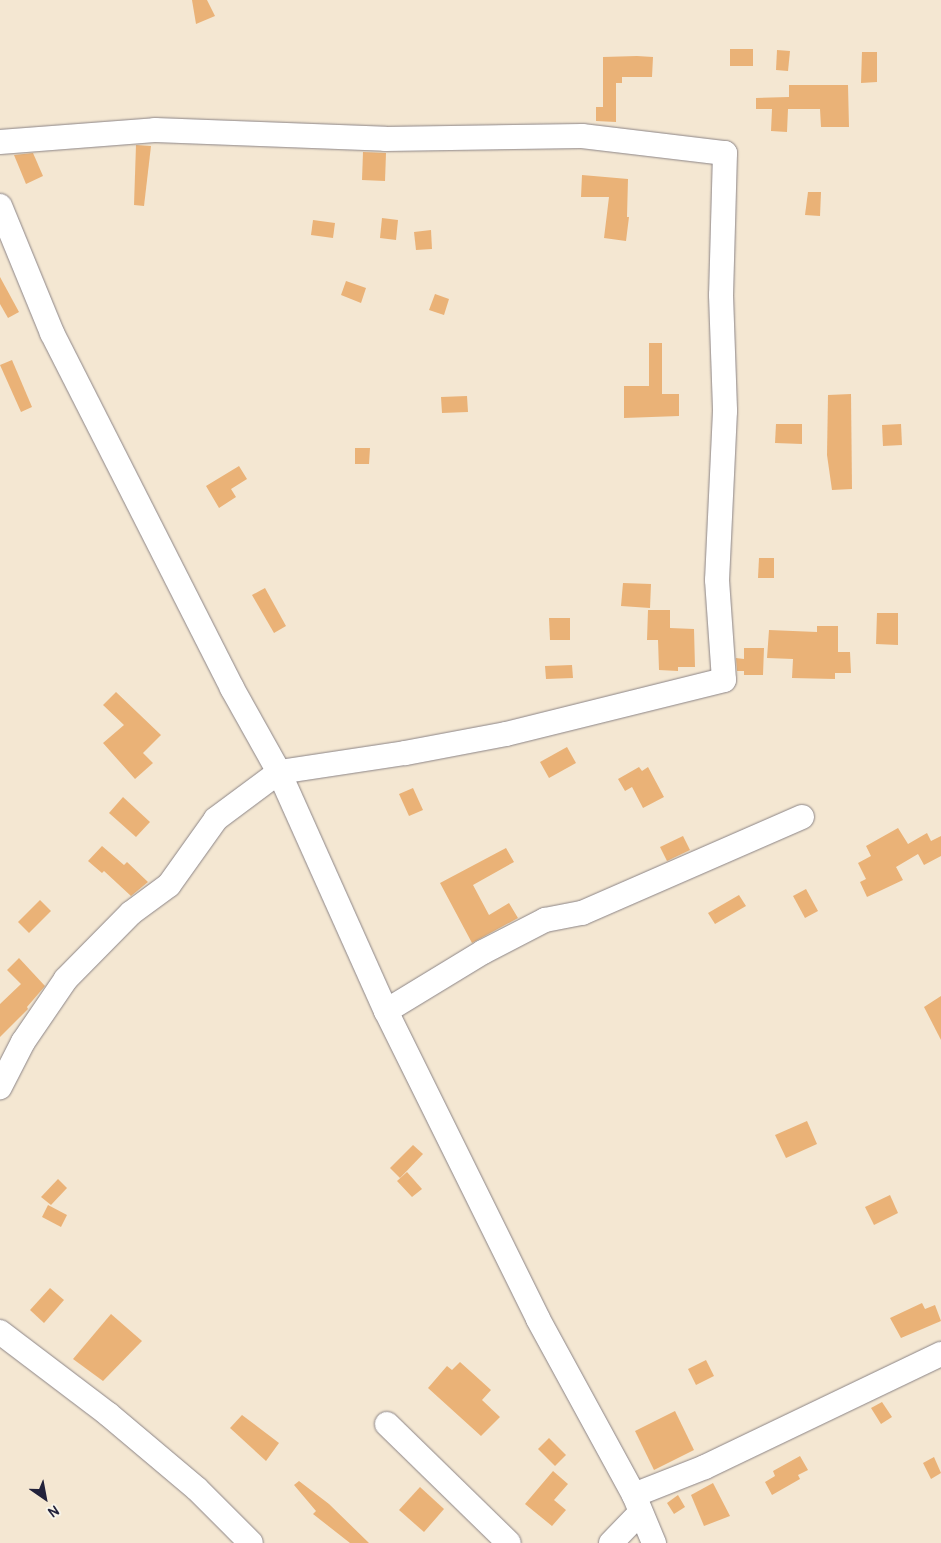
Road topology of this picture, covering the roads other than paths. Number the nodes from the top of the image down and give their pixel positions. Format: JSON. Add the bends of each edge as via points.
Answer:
{"nodes":[{"id":1,"x":0,"y":142,"type":"edge"},
{"id":2,"x":0,"y":206,"type":"edge"},
{"id":3,"x":279,"y":772,"type":"junction"},
{"id":4,"x":802,"y":817,"type":"dead end"},
{"id":5,"x":386,"y":1011,"type":"junction"},
{"id":6,"x":0,"y":1087,"type":"edge"},
{"id":7,"x":0,"y":1332,"type":"edge"},
{"id":8,"x":941,"y":1354,"type":"edge"},
{"id":9,"x":387,"y":1424,"type":"dead end"},
{"id":10,"x":637,"y":1504,"type":"junction"},
{"id":11,"x":251,"y":1543,"type":"edge"},
{"id":12,"x":509,"y":1543,"type":"edge"},
{"id":13,"x":611,"y":1543,"type":"edge"},
{"id":14,"x":654,"y":1543,"type":"edge"}],
"edges":[{"from":1,"to":3,"type":"street","via":[[155,130],[385,139],[582,136],[725,153],[722,295],[725,411],[717,580],[724,680],[506,734]]},
{"from":2,"to":3,"type":"street","via":[[52,333],[232,688]]},
{"from":3,"to":5,"type":"street"},
{"from":3,"to":6,"type":"street","via":[[216,818],[169,885],[131,913],[66,980],[24,1042]]},
{"from":4,"to":5,"type":"street","via":[[582,913],[545,920],[483,952]]},
{"from":5,"to":10,"type":"street","via":[[538,1319]]},
{"from":7,"to":11,"type":"street","via":[[108,1414],[197,1488]]},
{"from":8,"to":10,"type":"street","via":[[705,1467]]},
{"from":9,"to":12,"type":"street"},
{"from":10,"to":13,"type":"street"},
{"from":10,"to":14,"type":"street"}]}
